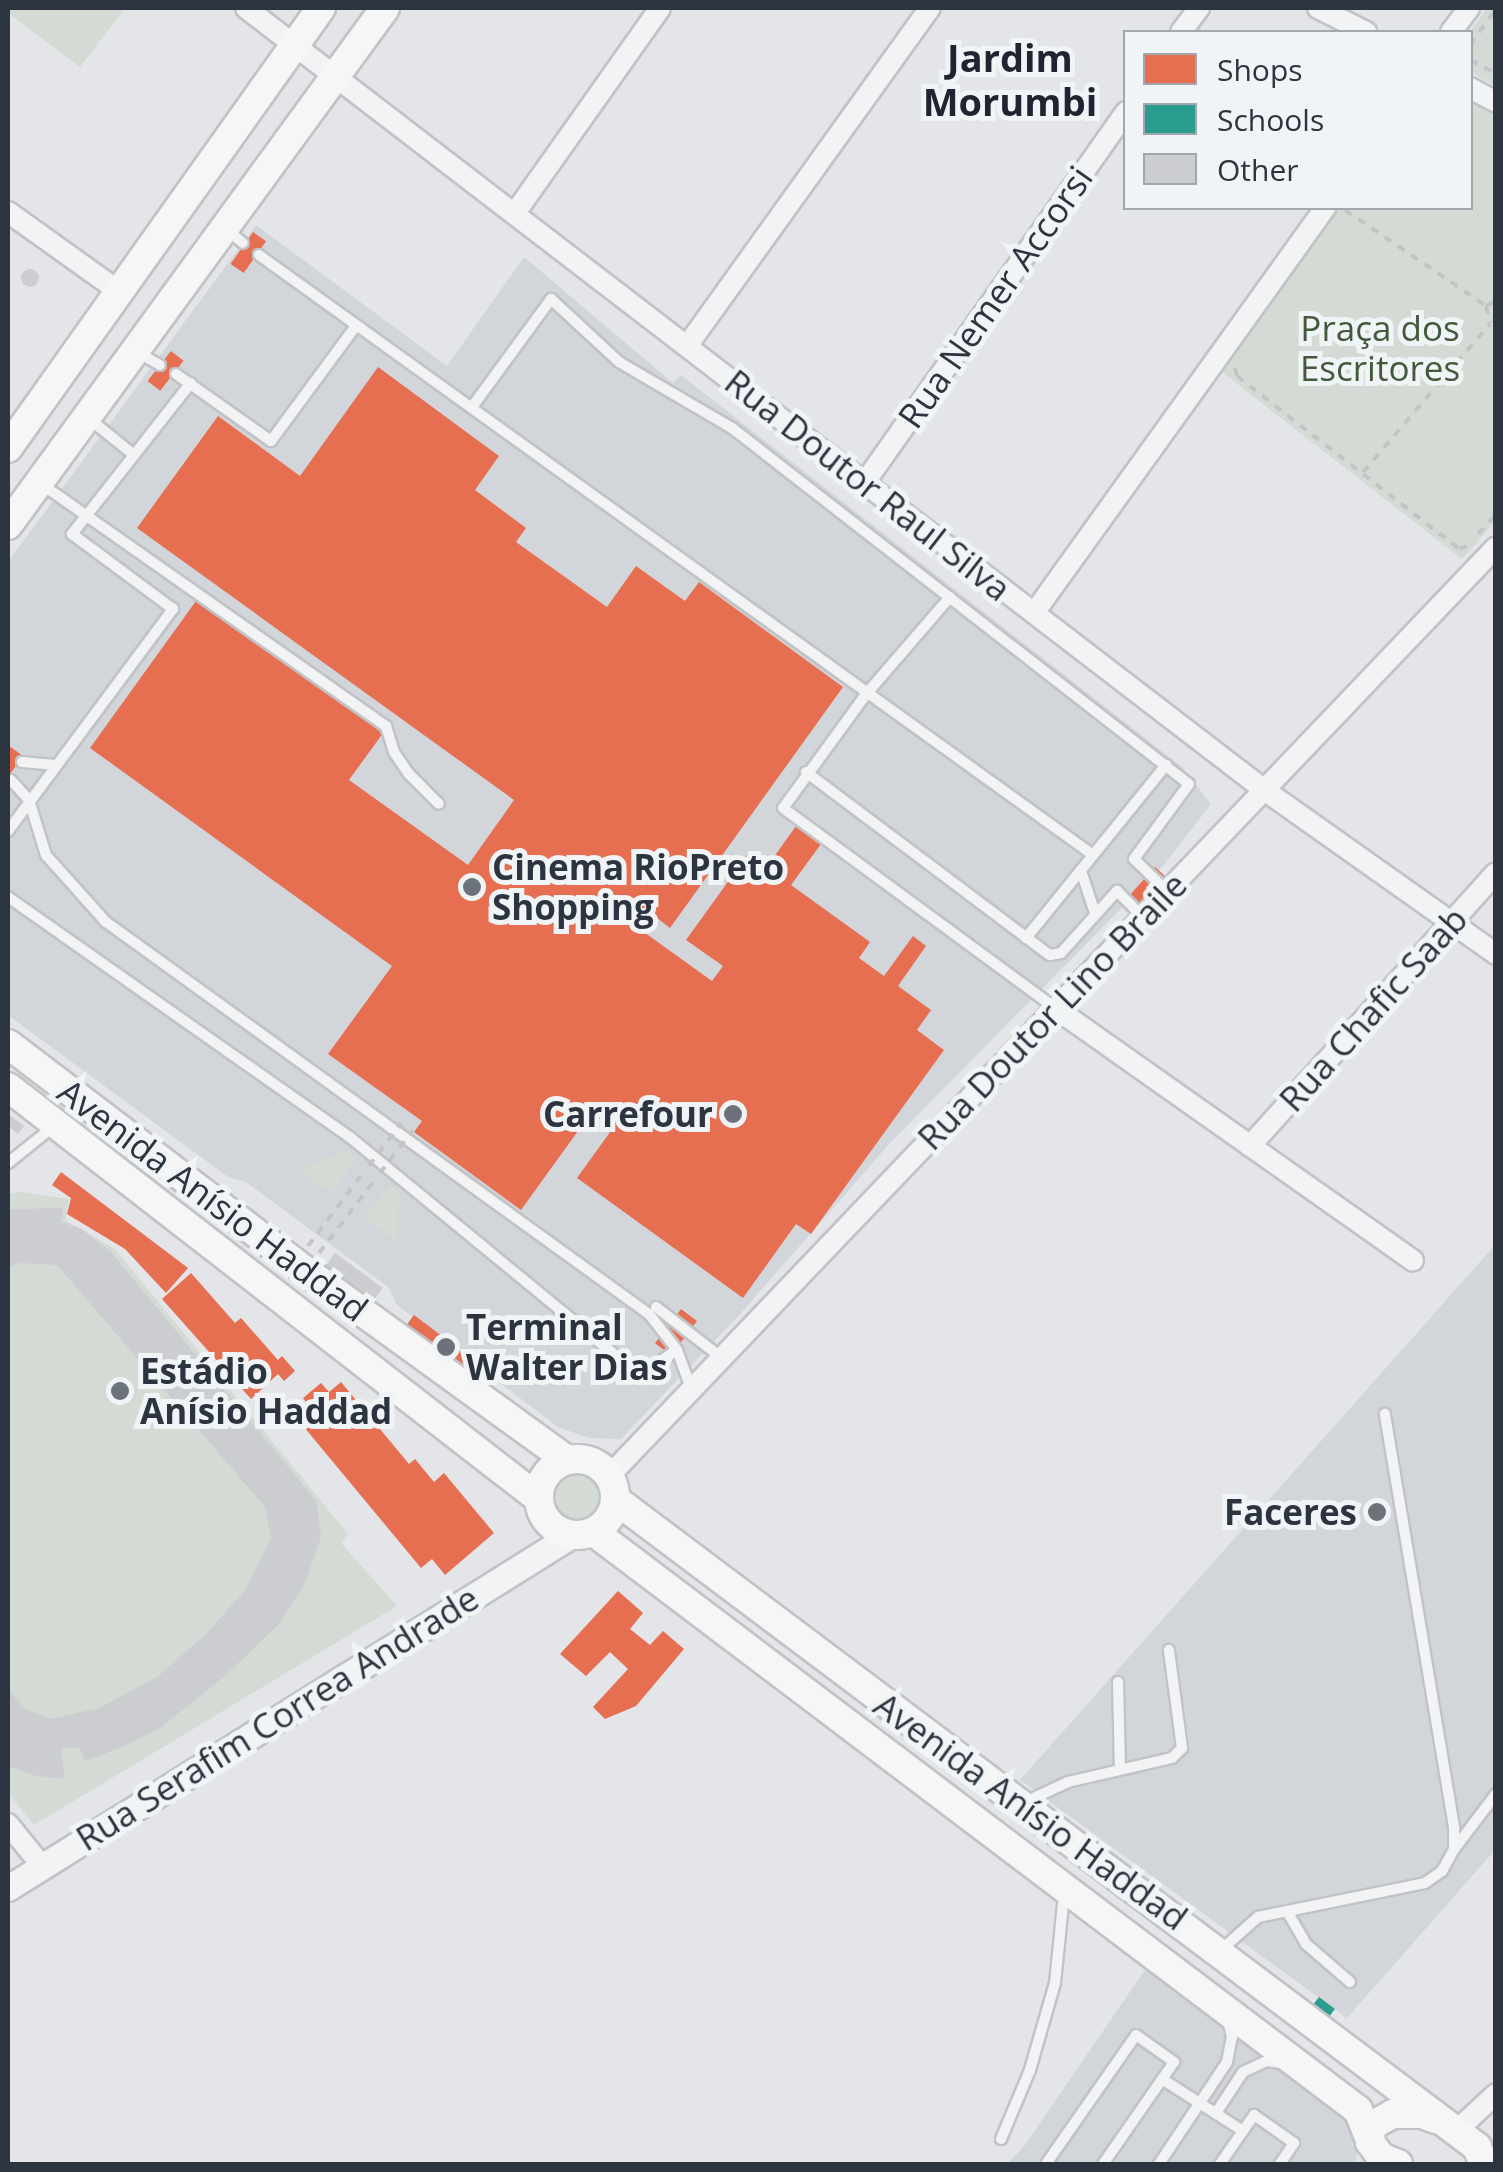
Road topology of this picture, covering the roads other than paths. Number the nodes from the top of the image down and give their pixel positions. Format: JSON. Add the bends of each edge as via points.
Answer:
{"nodes":[{"id":1,"x":246,"y":8,"type":"edge"},
{"id":2,"x":321,"y":8,"type":"edge"},
{"id":3,"x":385,"y":8,"type":"edge"},
{"id":4,"x":660,"y":8,"type":"edge"},
{"id":5,"x":930,"y":8,"type":"edge"},
{"id":6,"x":1199,"y":8,"type":"edge"},
{"id":7,"x":1318,"y":8,"type":"edge"},
{"id":8,"x":1469,"y":8,"type":"edge"},
{"id":9,"x":1183,"y":30,"type":"edge"},
{"id":10,"x":1362,"y":30,"type":"edge"},
{"id":11,"x":1452,"y":30,"type":"edge"},
{"id":12,"x":296,"y":44,"type":"junction"},
{"id":13,"x":338,"y":76,"type":"junction"},
{"id":14,"x":1473,"y":90,"type":"edge"},
{"id":15,"x":1496,"y":102,"type":"edge"},
{"id":16,"x":1123,"y":116,"type":"edge"},
{"id":17,"x":188,"y":200,"type":"junction"},
{"id":18,"x":1324,"y":210,"type":"edge"},
{"id":19,"x":8,"y":212,"type":"edge"},
{"id":20,"x":515,"y":213,"type":"junction"},
{"id":21,"x":234,"y":235,"type":"junction"},
{"id":22,"x":259,"y":255,"type":"dead end"},
{"id":23,"x":121,"y":293,"type":"junction"},
{"id":24,"x":158,"y":320,"type":"junction"},
{"id":25,"x":354,"y":327,"type":"junction"},
{"id":26,"x":687,"y":346,"type":"junction"},
{"id":27,"x":176,"y":374,"type":"dead end"},
{"id":28,"x":192,"y":383,"type":"junction"},
{"id":29,"x":472,"y":406,"type":"junction"},
{"id":30,"x":88,"y":418,"type":"junction"},
{"id":31,"x":8,"y":450,"type":"edge"},
{"id":32,"x":134,"y":455,"type":"junction"},
{"id":33,"x":39,"y":482,"type":"junction"},
{"id":34,"x":864,"y":482,"type":"junction"},
{"id":35,"x":88,"y":514,"type":"junction"},
{"id":36,"x":8,"y":525,"type":"edge"},
{"id":37,"x":1496,"y":547,"type":"edge"},
{"id":38,"x":950,"y":597,"type":"junction"},
{"id":39,"x":1034,"y":613,"type":"junction"},
{"id":40,"x":868,"y":693,"type":"junction"},
{"id":41,"x":22,"y":762,"type":"dead end"},
{"id":42,"x":1166,"y":764,"type":"junction"},
{"id":43,"x":55,"y":765,"type":"junction"},
{"id":44,"x":806,"y":772,"type":"junction"},
{"id":45,"x":11,"y":780,"type":"dead end"},
{"id":46,"x":1263,"y":789,"type":"junction"},
{"id":47,"x":29,"y":800,"type":"junction"},
{"id":48,"x":439,"y":804,"type":"dead end"},
{"id":49,"x":8,"y":831,"type":"edge"},
{"id":50,"x":1094,"y":856,"type":"junction"},
{"id":51,"x":1080,"y":871,"type":"junction"},
{"id":52,"x":1496,"y":873,"type":"edge"},
{"id":53,"x":1167,"y":890,"type":"junction"},
{"id":54,"x":8,"y":897,"type":"edge"},
{"id":55,"x":1095,"y":912,"type":"junction"},
{"id":56,"x":1142,"y":916,"type":"junction"},
{"id":57,"x":1451,"y":923,"type":"junction"},
{"id":58,"x":1026,"y":938,"type":"junction"},
{"id":59,"x":1496,"y":954,"type":"edge"},
{"id":60,"x":1055,"y":1008,"type":"junction"},
{"id":61,"x":8,"y":1044,"type":"edge"},
{"id":62,"x":8,"y":1087,"type":"edge"},
{"id":63,"x":87,"y":1107,"type":"junction"},
{"id":64,"x":61,"y":1130,"type":"junction"},
{"id":65,"x":1250,"y":1146,"type":"junction"},
{"id":66,"x":8,"y":1164,"type":"edge"},
{"id":67,"x":1412,"y":1261,"type":"dead end"},
{"id":68,"x":656,"y":1307,"type":"dead end"},
{"id":69,"x":677,"y":1350,"type":"junction"},
{"id":70,"x":722,"y":1358,"type":"junction"},
{"id":71,"x":690,"y":1388,"type":"junction"},
{"id":72,"x":1386,"y":1414,"type":"dead end"},
{"id":73,"x":567,"y":1460,"type":"junction"},
{"id":74,"x":612,"y":1488,"type":"junction"},
{"id":75,"x":538,"y":1498,"type":"junction"},
{"id":76,"x":566,"y":1536,"type":"junction"},
{"id":77,"x":1169,"y":1650,"type":"dead end"},
{"id":78,"x":1118,"y":1682,"type":"dead end"},
{"id":79,"x":1120,"y":1768,"type":"junction"},
{"id":80,"x":1496,"y":1794,"type":"edge"},
{"id":81,"x":1009,"y":1797,"type":"junction"},
{"id":82,"x":973,"y":1820,"type":"junction"},
{"id":83,"x":8,"y":1824,"type":"edge"},
{"id":84,"x":1454,"y":1849,"type":"junction"},
{"id":85,"x":42,"y":1866,"type":"junction"},
{"id":86,"x":8,"y":1888,"type":"edge"},
{"id":87,"x":1065,"y":1889,"type":"junction"},
{"id":88,"x":1287,"y":1911,"type":"junction"},
{"id":89,"x":1220,"y":1950,"type":"junction"},
{"id":90,"x":1350,"y":1982,"type":"dead end"},
{"id":91,"x":1224,"y":2009,"type":"junction"},
{"id":92,"x":1303,"y":2068,"type":"junction"},
{"id":93,"x":1162,"y":2079,"type":"junction"},
{"id":94,"x":1496,"y":2094,"type":"edge"},
{"id":95,"x":1200,"y":2102,"type":"junction"},
{"id":96,"x":1216,"y":2114,"type":"junction"},
{"id":97,"x":1242,"y":2132,"type":"junction"},
{"id":98,"x":1368,"y":2135,"type":"junction"},
{"id":99,"x":1001,"y":2139,"type":"dead end"},
{"id":100,"x":1472,"y":2145,"type":"edge"},
{"id":101,"x":1046,"y":2164,"type":"edge"},
{"id":102,"x":1103,"y":2164,"type":"edge"},
{"id":103,"x":1159,"y":2164,"type":"edge"},
{"id":104,"x":1220,"y":2164,"type":"edge"},
{"id":105,"x":1280,"y":2164,"type":"edge"},
{"id":106,"x":1398,"y":2164,"type":"edge"}],
"edges":[{"from":1,"to":12,"type":"street","name":"Rua Doutor Raul Silva"},
{"from":2,"to":12,"type":"main road"},
{"from":3,"to":13,"type":"main road"},
{"from":4,"to":20,"type":"street"},
{"from":5,"to":26,"type":"street"},
{"from":6,"to":9,"type":"street"},
{"from":7,"to":10,"type":"street"},
{"from":8,"to":11,"type":"street"},
{"from":12,"to":13,"type":"street","name":"Rua Doutor Raul Silva"},
{"from":12,"to":17,"type":"main road"},
{"from":13,"to":20,"type":"street","name":"Rua Doutor Raul Silva"},
{"from":13,"to":21,"type":"main road"},
{"from":14,"to":15,"type":"street"},
{"from":16,"to":34,"type":"street","name":"Rua Nemer Accorsi"},
{"from":17,"to":21,"type":"main road"},
{"from":17,"to":23,"type":"main road"},
{"from":18,"to":39,"type":"street"},
{"from":19,"to":23,"type":"street"},
{"from":20,"to":26,"type":"street","name":"Rua Doutor Raul Silva"},
{"from":21,"to":24,"type":"main road"},
{"from":22,"to":25,"type":"lane"},
{"from":23,"to":24,"type":"main road"},
{"from":23,"to":31,"type":"main road"},
{"from":24,"to":30,"type":"main road","via":[[148,358]]},
{"from":25,"to":28,"type":"lane","via":[[271,442]]},
{"from":25,"to":29,"type":"lane"},
{"from":26,"to":34,"type":"street","name":"Rua Doutor Raul Silva"},
{"from":27,"to":28,"type":"lane"},
{"from":28,"to":32,"type":"lane"},
{"from":29,"to":38,"type":"lane","via":[[551,299],[619,362],[732,428]]},
{"from":29,"to":40,"type":"lane"},
{"from":30,"to":32,"type":"lane"},
{"from":30,"to":33,"type":"main road"},
{"from":31,"to":33,"type":"main road"},
{"from":32,"to":35,"type":"lane"},
{"from":33,"to":35,"type":"lane"},
{"from":33,"to":36,"type":"main road"},
{"from":34,"to":39,"type":"street","name":"Rua Doutor Raul Silva"},
{"from":35,"to":43,"type":"lane","via":[[72,534],[174,609]]},
{"from":35,"to":48,"type":"lane","via":[[386,726],[394,752]]},
{"from":37,"to":46,"type":"street","name":"Rua Doutor Lino Braile"},
{"from":38,"to":40,"type":"lane"},
{"from":38,"to":42,"type":"lane"},
{"from":39,"to":46,"type":"street","name":"Rua Doutor Raul Silva"},
{"from":40,"to":44,"type":"lane"},
{"from":40,"to":50,"type":"lane"},
{"from":41,"to":43,"type":"lane"},
{"from":42,"to":50,"type":"lane"},
{"from":42,"to":53,"type":"lane","via":[[1189,784],[1134,859]]},
{"from":43,"to":47,"type":"lane"},
{"from":44,"to":58,"type":"lane"},
{"from":44,"to":60,"type":"lane","via":[[784,803],[788,815]]},
{"from":45,"to":47,"type":"lane"},
{"from":46,"to":53,"type":"street","name":"Rua Doutor Lino Braile"},
{"from":46,"to":57,"type":"street","name":"Rua Doutor Raul Silva"},
{"from":47,"to":49,"type":"lane"},
{"from":47,"to":69,"type":"lane","via":[[46,855],[106,922],[649,1314]]},
{"from":50,"to":51,"type":"lane"},
{"from":51,"to":55,"type":"lane"},
{"from":51,"to":58,"type":"lane"},
{"from":52,"to":57,"type":"street","name":"Rua Chafic Saab"},
{"from":53,"to":56,"type":"street","name":"Rua Doutor Lino Braile"},
{"from":54,"to":69,"type":"lane","via":[[351,1138],[632,1369],[648,1370]]},
{"from":55,"to":56,"type":"lane","via":[[1117,891]]},
{"from":55,"to":58,"type":"lane","via":[[1061,953],[1050,956]]},
{"from":56,"to":60,"type":"street","name":"Rua Doutor Lino Braile"},
{"from":57,"to":59,"type":"street","name":"Rua Doutor Raul Silva"},
{"from":57,"to":65,"type":"street","name":"Rua Chafic Saab"},
{"from":60,"to":65,"type":"street"},
{"from":60,"to":70,"type":"street","name":"Rua Doutor Lino Braile"},
{"from":61,"to":63,"type":"main road","name":"Avenida Anísio Haddad"},
{"from":62,"to":64,"type":"main road","name":"Avenida Anísio Haddad"},
{"from":63,"to":64,"type":"main road"},
{"from":63,"to":73,"type":"main road","name":"Avenida Anísio Haddad"},
{"from":64,"to":66,"type":"lane"},
{"from":64,"to":75,"type":"main road","name":"Avenida Anísio Haddad"},
{"from":65,"to":67,"type":"street"},
{"from":68,"to":70,"type":"lane"},
{"from":69,"to":71,"type":"lane"},
{"from":70,"to":71,"type":"street","name":"Rua Doutor Lino Braile"},
{"from":71,"to":74,"type":"street","name":"Rua Doutor Lino Braile"},
{"from":72,"to":84,"type":"lane"},
{"from":73,"to":74,"type":"main road","via":[[590,1461]]},
{"from":73,"to":75,"type":"main road","via":[[546,1474]]},
{"from":74,"to":76,"type":"main road","via":[[605,1524]]},
{"from":74,"to":81,"type":"main road","name":"Avenida Anísio Haddad"},
{"from":75,"to":76,"type":"main road"},
{"from":76,"to":82,"type":"main road","name":"Avenida Anísio Haddad"},
{"from":76,"to":85,"type":"street","name":"Rua Serafim Correa Andrade"},
{"from":77,"to":79,"type":"lane","via":[[1182,1748],[1172,1758]]},
{"from":78,"to":79,"type":"lane"},
{"from":79,"to":81,"type":"lane"},
{"from":80,"to":84,"type":"lane"},
{"from":81,"to":82,"type":"main road"},
{"from":81,"to":89,"type":"main road","name":"Avenida Anísio Haddad"},
{"from":82,"to":87,"type":"main road","name":"Avenida Anísio Haddad"},
{"from":83,"to":85,"type":"street"},
{"from":84,"to":88,"type":"lane","via":[[1425,1883]]},
{"from":85,"to":86,"type":"street","name":"Rua Serafim Correa Andrade"},
{"from":87,"to":91,"type":"main road","name":"Avenida Anísio Haddad"},
{"from":87,"to":99,"type":"lane","via":[[1055,1983]]},
{"from":88,"to":89,"type":"lane","via":[[1258,1917]]},
{"from":88,"to":90,"type":"lane","via":[[1306,1944]]},
{"from":89,"to":100,"type":"main road","name":"Avenida Anísio Haddad"},
{"from":91,"to":92,"type":"main road","name":"Avenida Anísio Haddad"},
{"from":91,"to":95,"type":"lane","via":[[1232,2037],[1227,2062]]},
{"from":92,"to":96,"type":"lane","via":[[1267,2061],[1243,2072]]},
{"from":92,"to":98,"type":"main road","name":"Avenida Anísio Haddad","via":[[1358,2110]]},
{"from":93,"to":95,"type":"lane"},
{"from":93,"to":101,"type":"lane","via":[[1174,2062],[1136,2035]]},
{"from":93,"to":102,"type":"lane"},
{"from":94,"to":100,"type":"street"},
{"from":95,"to":96,"type":"lane"},
{"from":95,"to":103,"type":"lane"},
{"from":96,"to":97,"type":"lane"},
{"from":97,"to":104,"type":"lane"},
{"from":97,"to":105,"type":"lane","via":[[1254,2115],[1294,2143]]},
{"from":98,"to":100,"type":"main road","via":[[1370,2126],[1393,2114],[1422,2114]]},
{"from":98,"to":106,"type":"main road","name":"Avenida Anísio Haddad","via":[[1381,2157]]}]}
